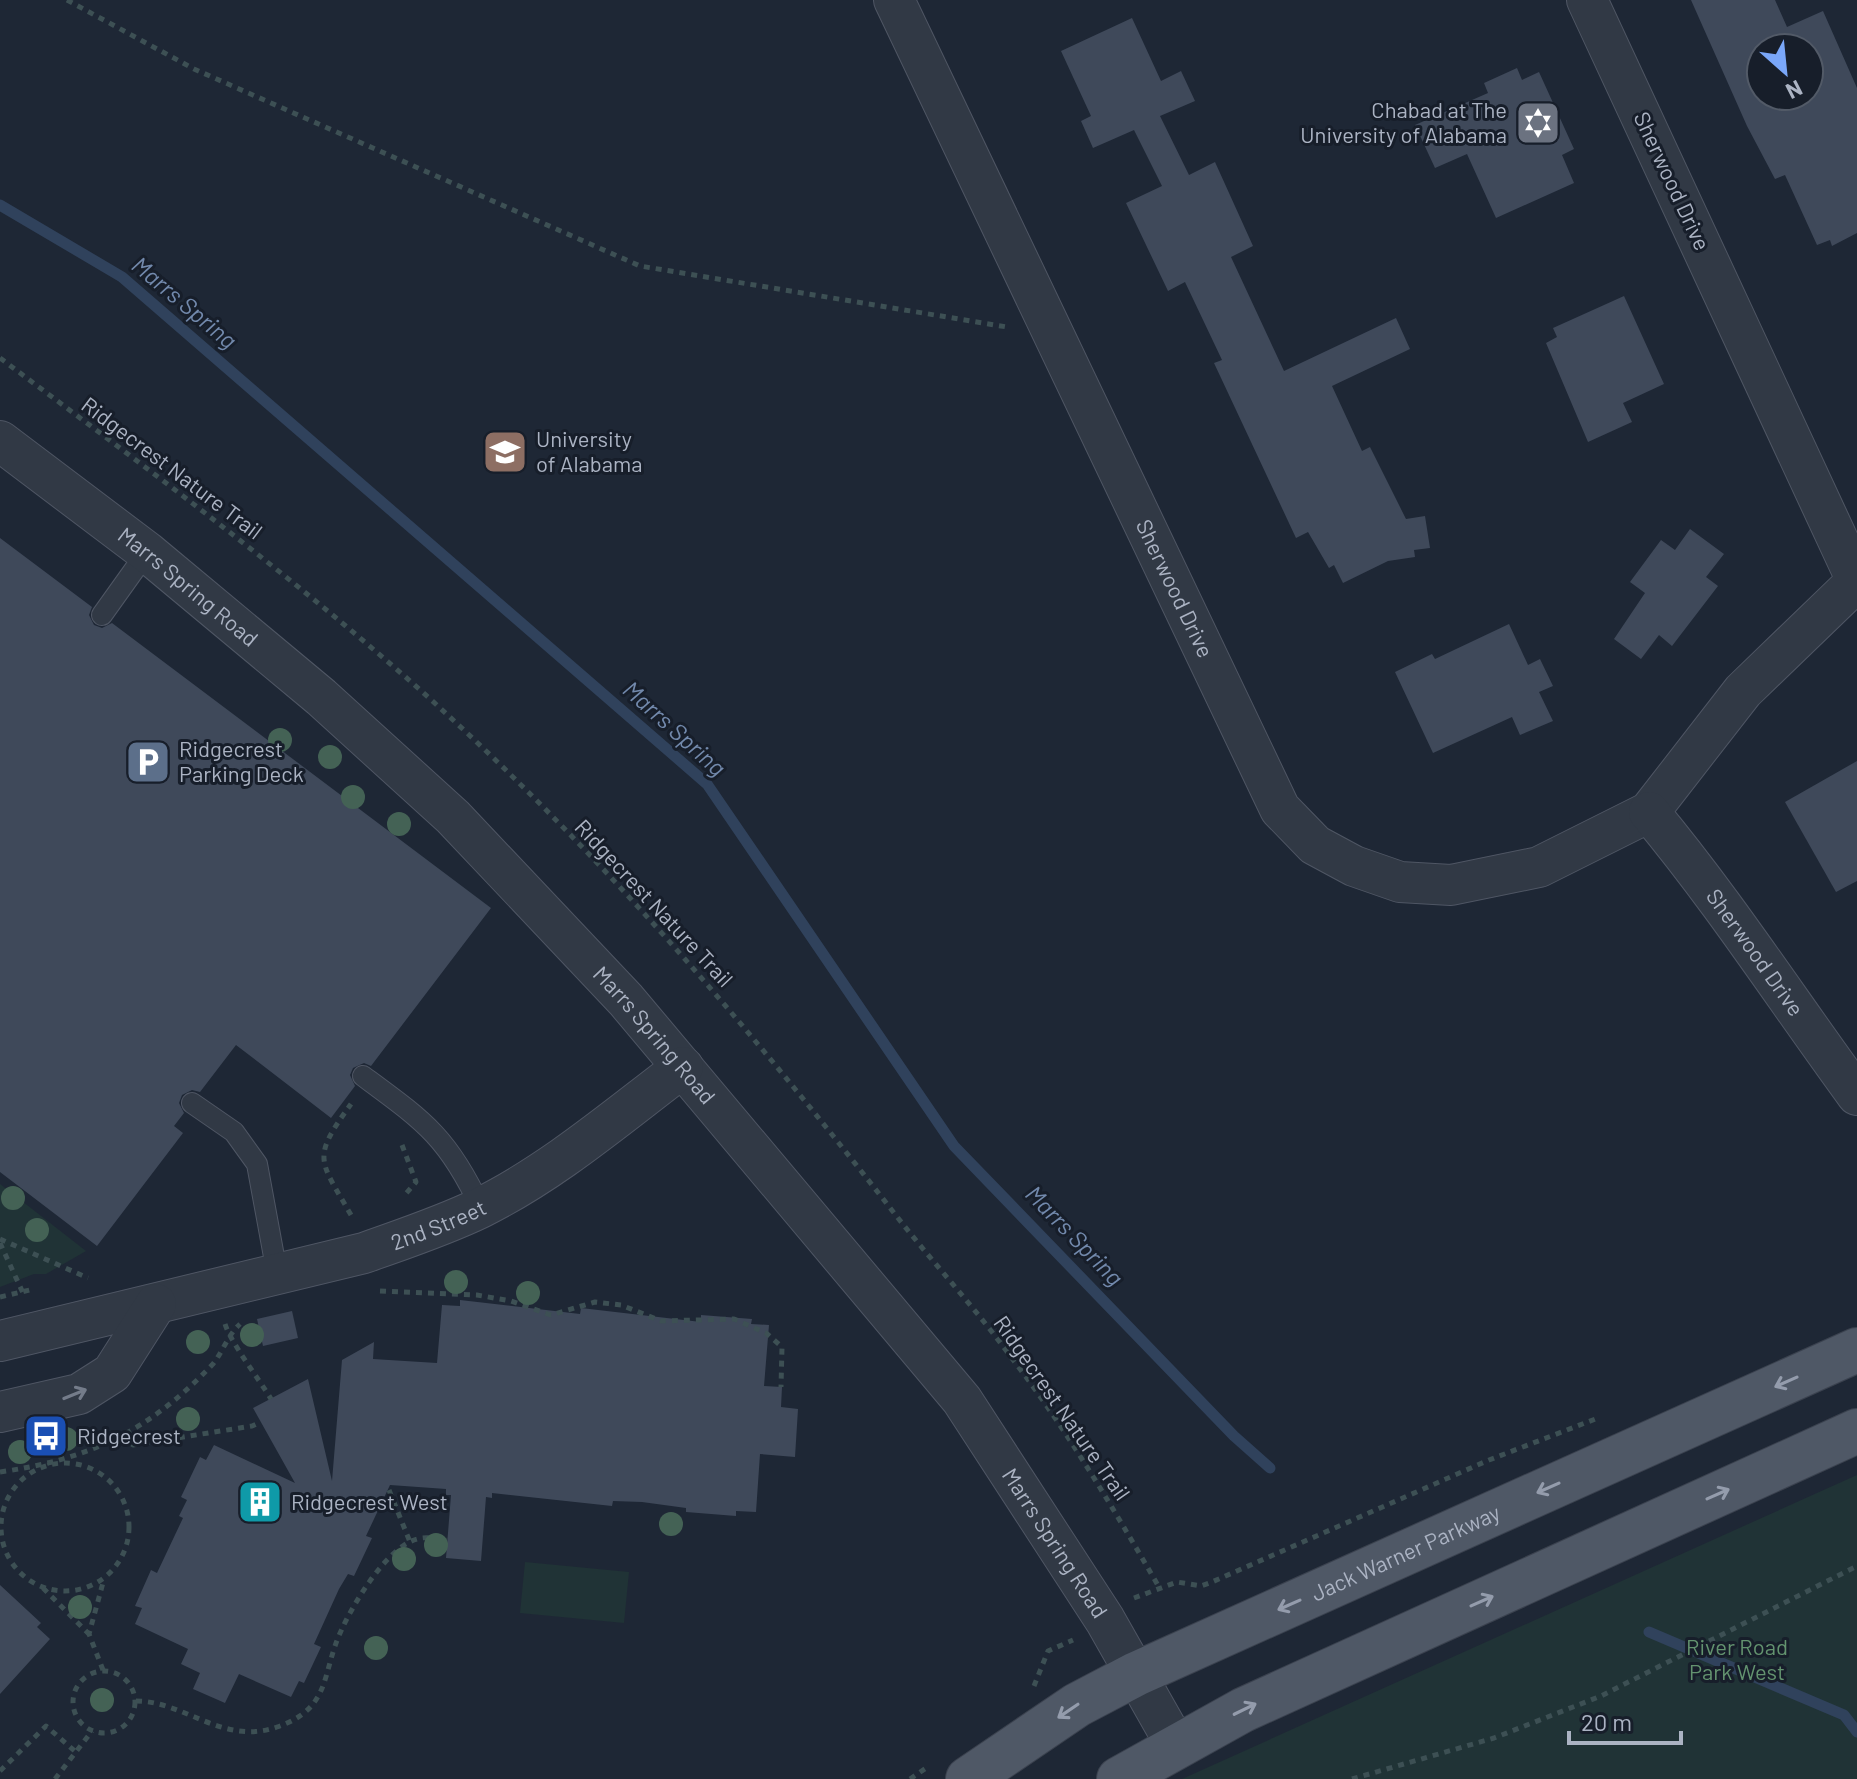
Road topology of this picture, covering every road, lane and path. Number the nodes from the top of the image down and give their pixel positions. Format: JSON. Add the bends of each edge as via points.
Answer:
{"nodes":[{"id":1,"x":67,"y":0,"type":"edge"},
{"id":2,"x":894,"y":0,"type":"edge"},
{"id":3,"x":1587,"y":0,"type":"edge"},
{"id":4,"x":1054,"y":339,"type":"junction"},
{"id":5,"x":0,"y":358,"type":"edge"},
{"id":6,"x":0,"y":441,"type":"edge"},
{"id":7,"x":147,"y":552,"type":"junction"},
{"id":8,"x":102,"y":615,"type":"dead end"},
{"id":9,"x":1649,"y":812,"type":"junction"},
{"id":10,"x":683,"y":1067,"type":"junction"},
{"id":11,"x":363,"y":1076,"type":"dead end"},
{"id":12,"x":1857,"y":1095,"type":"edge"},
{"id":13,"x":347,"y":1097,"type":"dead end"},
{"id":14,"x":192,"y":1103,"type":"dead end"},
{"id":15,"x":481,"y":1208,"type":"junction"},
{"id":16,"x":351,"y":1215,"type":"dead end"},
{"id":17,"x":0,"y":1241,"type":"edge"},
{"id":18,"x":277,"y":1273,"type":"junction"},
{"id":19,"x":89,"y":1279,"type":"dead end"},
{"id":20,"x":371,"y":1291,"type":"dead end"},
{"id":21,"x":156,"y":1304,"type":"junction"},
{"id":22,"x":250,"y":1316,"type":"dead end"},
{"id":23,"x":39,"y":1331,"type":"junction"},
{"id":24,"x":228,"y":1335,"type":"junction"},
{"id":25,"x":0,"y":1341,"type":"edge"},
{"id":26,"x":1857,"y":1350,"type":"edge"},
{"id":27,"x":781,"y":1387,"type":"dead end"},
{"id":28,"x":271,"y":1399,"type":"dead end"},
{"id":29,"x":0,"y":1412,"type":"edge"},
{"id":30,"x":1603,"y":1416,"type":"dead end"},
{"id":31,"x":261,"y":1422,"type":"dead end"},
{"id":32,"x":1857,"y":1431,"type":"edge"},
{"id":33,"x":122,"y":1437,"type":"junction"},
{"id":34,"x":50,"y":1465,"type":"junction"},
{"id":35,"x":0,"y":1472,"type":"edge"},
{"id":36,"x":389,"y":1490,"type":"dead end"},
{"id":37,"x":447,"y":1540,"type":"dead end"},
{"id":38,"x":410,"y":1542,"type":"junction"},
{"id":39,"x":1857,"y":1566,"type":"edge"},
{"id":40,"x":104,"y":1578,"type":"junction"},
{"id":41,"x":43,"y":1587,"type":"junction"},
{"id":42,"x":89,"y":1634,"type":"junction"},
{"id":43,"x":103,"y":1670,"type":"junction"},
{"id":44,"x":1136,"y":1674,"type":"junction"},
{"id":45,"x":136,"y":1701,"type":"junction"},
{"id":46,"x":92,"y":1731,"type":"junction"},
{"id":47,"x":1177,"y":1747,"type":"junction"},
{"id":48,"x":77,"y":1753,"type":"junction"},
{"id":49,"x":0,"y":1771,"type":"edge"},
{"id":50,"x":55,"y":1779,"type":"edge"},
{"id":51,"x":968,"y":1779,"type":"edge"},
{"id":52,"x":1119,"y":1779,"type":"edge"},
{"id":53,"x":1352,"y":1779,"type":"edge"}],
"edges":[{"from":1,"to":4,"type":"path","via":[[194,69],[640,266],[1038,332]]},
{"from":2,"to":4,"type":"street","name":"Sherwood Drive"},
{"from":3,"to":9,"type":"street","name":"Sherwood Drive","via":[[1857,581],[1743,691]]},
{"from":4,"to":9,"type":"street","name":"Sherwood Drive","via":[[1280,809],[1315,845],[1400,882],[1451,885],[1539,867]]},
{"from":5,"to":30,"type":"path","name":"Ridgecrest Nature Trail","via":[[308,594],[412,683],[569,833],[777,1064],[1010,1355],[1095,1477],[1159,1587],[1177,1582],[1201,1586]]},
{"from":6,"to":7,"type":"street","name":"Marrs Spring Road"},
{"from":7,"to":8,"type":"lane"},
{"from":7,"to":10,"type":"street","name":"Marrs Spring Road","via":[[310,687],[453,817]]},
{"from":9,"to":12,"type":"street","name":"Sherwood Drive","via":[[1703,877]]},
{"from":10,"to":15,"type":"street","name":"2nd Street","via":[[548,1169]]},
{"from":10,"to":44,"type":"street","name":"Marrs Spring Road","via":[[962,1400]]},
{"from":11,"to":15,"type":"lane","via":[[441,1138]]},
{"from":13,"to":16,"type":"path","via":[[354,1100],[332,1129],[322,1161]]},
{"from":14,"to":18,"type":"lane","via":[[234,1132],[257,1164]]},
{"from":15,"to":18,"type":"street","name":"2nd Street","via":[[364,1253]]},
{"from":17,"to":19,"type":"path"},
{"from":17,"to":23,"type":"path"},
{"from":18,"to":21,"type":"street","name":"2nd Street"},
{"from":20,"to":27,"type":"path","via":[[477,1295],[551,1315],[595,1302],[621,1305],[661,1321],[734,1319],[766,1333],[782,1347]]},
{"from":21,"to":23,"type":"street","name":"2nd Street"},
{"from":29,"to":21,"type":"street","one_way":true,"via":[[79,1394],[112,1373]]},
{"from":22,"to":24,"type":"path"},
{"from":23,"to":25,"type":"street","name":"2nd Street"},
{"from":24,"to":28,"type":"path"},
{"from":24,"to":33,"type":"path","via":[[215,1361],[178,1397]]},
{"from":26,"to":44,"type":"main road","name":"Jack Warner Parkway","one_way":true},
{"from":31,"to":33,"type":"path","via":[[133,1445]]},
{"from":47,"to":32,"type":"main road","one_way":true,"via":[[1243,1710]]},
{"from":33,"to":34,"type":"path"},
{"from":34,"to":35,"type":"path"},
{"from":34,"to":40,"type":"path","via":[[80,1464],[99,1472],[125,1504],[127,1544]]},
{"from":34,"to":41,"type":"path","via":[[21,1479],[1,1518],[1,1540],[9,1560]]},
{"from":36,"to":38,"type":"path"},
{"from":37,"to":38,"type":"path"},
{"from":38,"to":45,"type":"path","via":[[379,1570],[341,1631],[320,1697],[293,1721],[275,1729],[235,1730],[214,1727],[159,1703]]},
{"from":39,"to":53,"type":"path","via":[[1626,1686],[1494,1738]]},
{"from":40,"to":41,"type":"path","via":[[75,1589]]},
{"from":40,"to":42,"type":"path"},
{"from":41,"to":42,"type":"path"},
{"from":42,"to":43,"type":"path"},
{"from":43,"to":45,"type":"path","via":[[129,1682]]},
{"from":43,"to":46,"type":"path","via":[[83,1678],[73,1696],[77,1717]]},
{"from":44,"to":47,"type":"street","name":"Marrs Spring Road"},
{"from":44,"to":51,"type":"main road","name":"Jack Warner Parkway","one_way":true,"via":[[1077,1705]]},
{"from":45,"to":46,"type":"path","via":[[123,1727]]},
{"from":46,"to":48,"type":"path"},
{"from":47,"to":52,"type":"main road"},
{"from":48,"to":49,"type":"path","via":[[46,1726]]},
{"from":48,"to":50,"type":"path"}]}
